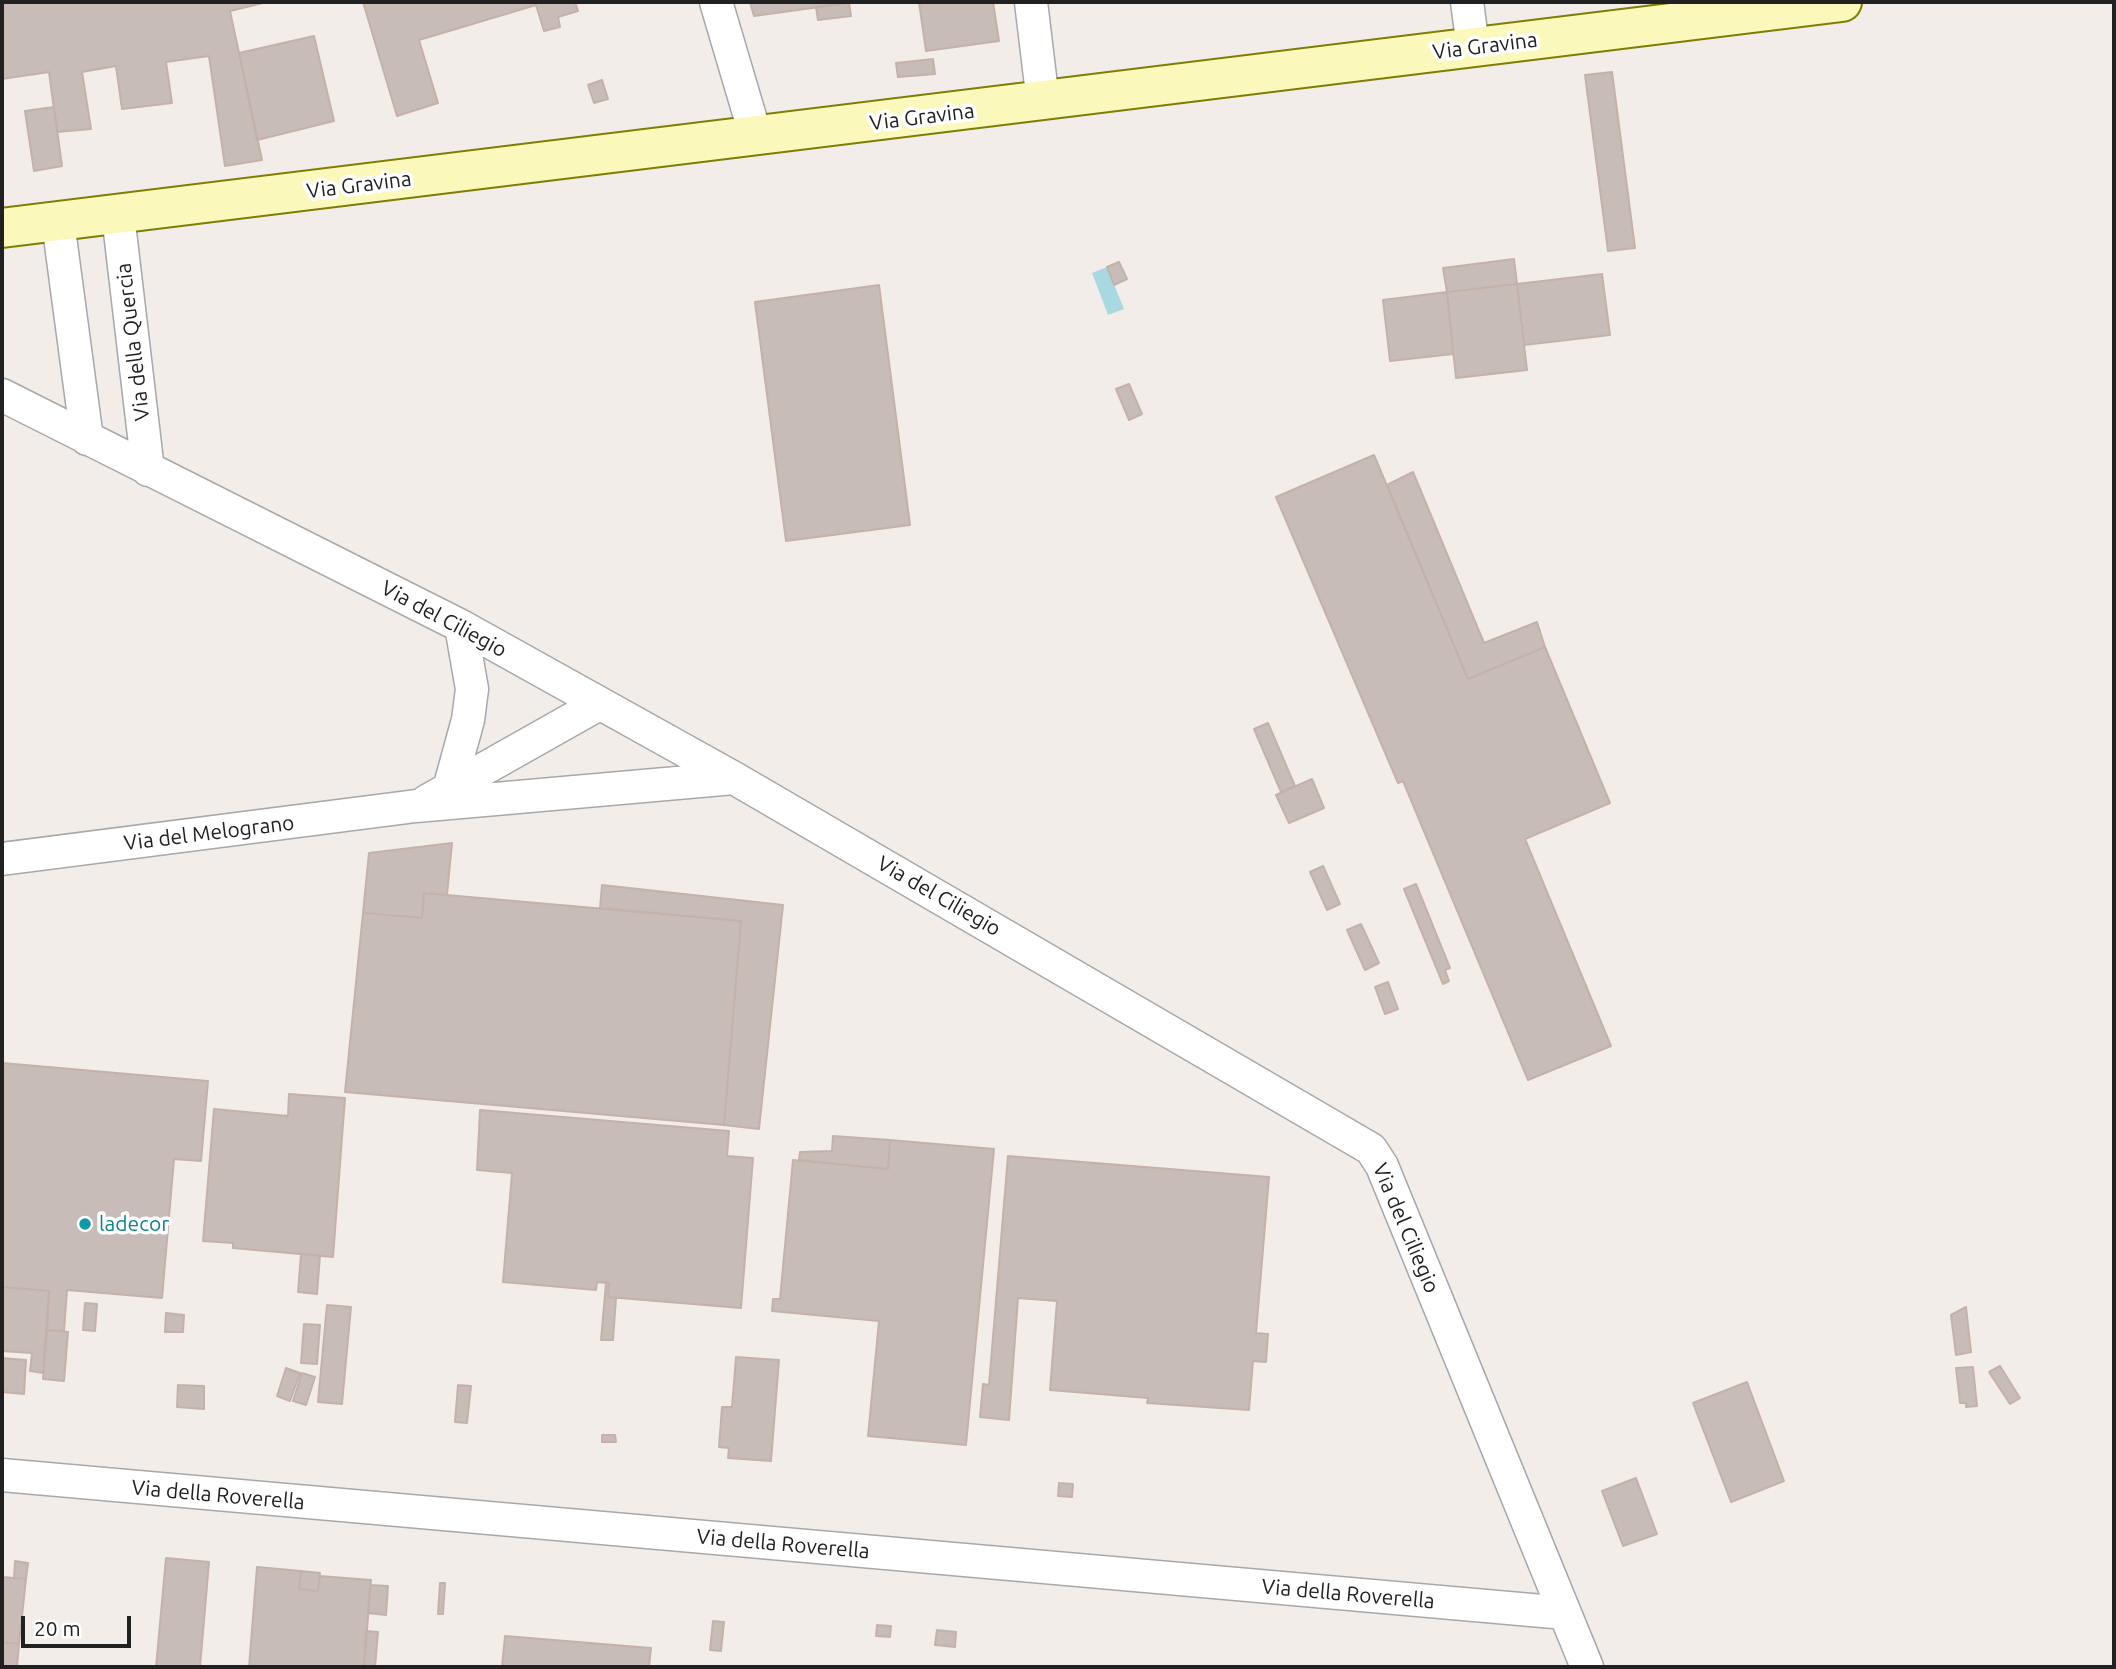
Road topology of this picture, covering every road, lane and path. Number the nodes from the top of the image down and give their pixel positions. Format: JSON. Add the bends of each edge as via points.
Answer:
{"nodes":[{"id":1,"x":716,"y":2,"type":"edge"},
{"id":2,"x":1031,"y":2,"type":"edge"},
{"id":3,"x":1467,"y":2,"type":"edge"},
{"id":4,"x":1842,"y":2,"type":"edge"},
{"id":5,"x":1473,"y":47,"type":"junction"},
{"id":6,"x":1043,"y":102,"type":"junction"},
{"id":7,"x":756,"y":137,"type":"junction"},
{"id":8,"x":118,"y":215,"type":"junction"},
{"id":9,"x":58,"y":222,"type":"junction"},
{"id":10,"x":2,"y":228,"type":"edge"},
{"id":11,"x":2,"y":396,"type":"edge"},
{"id":12,"x":87,"y":439,"type":"junction"},
{"id":13,"x":148,"y":470,"type":"junction"},
{"id":14,"x":461,"y":626,"type":"junction"},
{"id":15,"x":599,"y":704,"type":"junction"},
{"id":16,"x":734,"y":778,"type":"junction"},
{"id":17,"x":449,"y":789,"type":"junction"},
{"id":18,"x":416,"y":806,"type":"junction"},
{"id":19,"x":2,"y":859,"type":"edge"},
{"id":20,"x":2,"y":1475,"type":"edge"},
{"id":21,"x":1565,"y":1613,"type":"junction"},
{"id":22,"x":1587,"y":1667,"type":"edge"}],
"edges":[{"from":1,"to":7,"type":"street"},
{"from":2,"to":6,"type":"street"},
{"from":3,"to":5,"type":"street"},
{"from":4,"to":5,"type":"main road","name":"Via Gravina"},
{"from":5,"to":6,"type":"main road","name":"Via Gravina"},
{"from":6,"to":7,"type":"main road","name":"Via Gravina"},
{"from":7,"to":8,"type":"main road","name":"Via Gravina"},
{"from":8,"to":9,"type":"main road","name":"Via Gravina"},
{"from":8,"to":13,"type":"street","name":"Via della Quercia"},
{"from":9,"to":10,"type":"main road","name":"Via Gravina"},
{"from":9,"to":12,"type":"street"},
{"from":11,"to":12,"type":"street","name":"Via del Ciliegio"},
{"from":12,"to":13,"type":"street","name":"Via del Ciliegio"},
{"from":13,"to":14,"type":"street","name":"Via del Ciliegio"},
{"from":14,"to":15,"type":"street","name":"Via del Ciliegio"},
{"from":14,"to":17,"type":"street","via":[[472,689]]},
{"from":15,"to":16,"type":"street","name":"Via del Ciliegio"},
{"from":15,"to":17,"type":"street"},
{"from":16,"to":18,"type":"street","name":"Via del Melograno"},
{"from":16,"to":21,"type":"street","name":"Via del Ciliegio","via":[[1371,1149],[1382,1166]]},
{"from":17,"to":18,"type":"street"},
{"from":18,"to":19,"type":"street","name":"Via del Melograno"},
{"from":20,"to":21,"type":"street","name":"Via della Roverella"},
{"from":21,"to":22,"type":"street","name":"Via del Ciliegio"}]}
